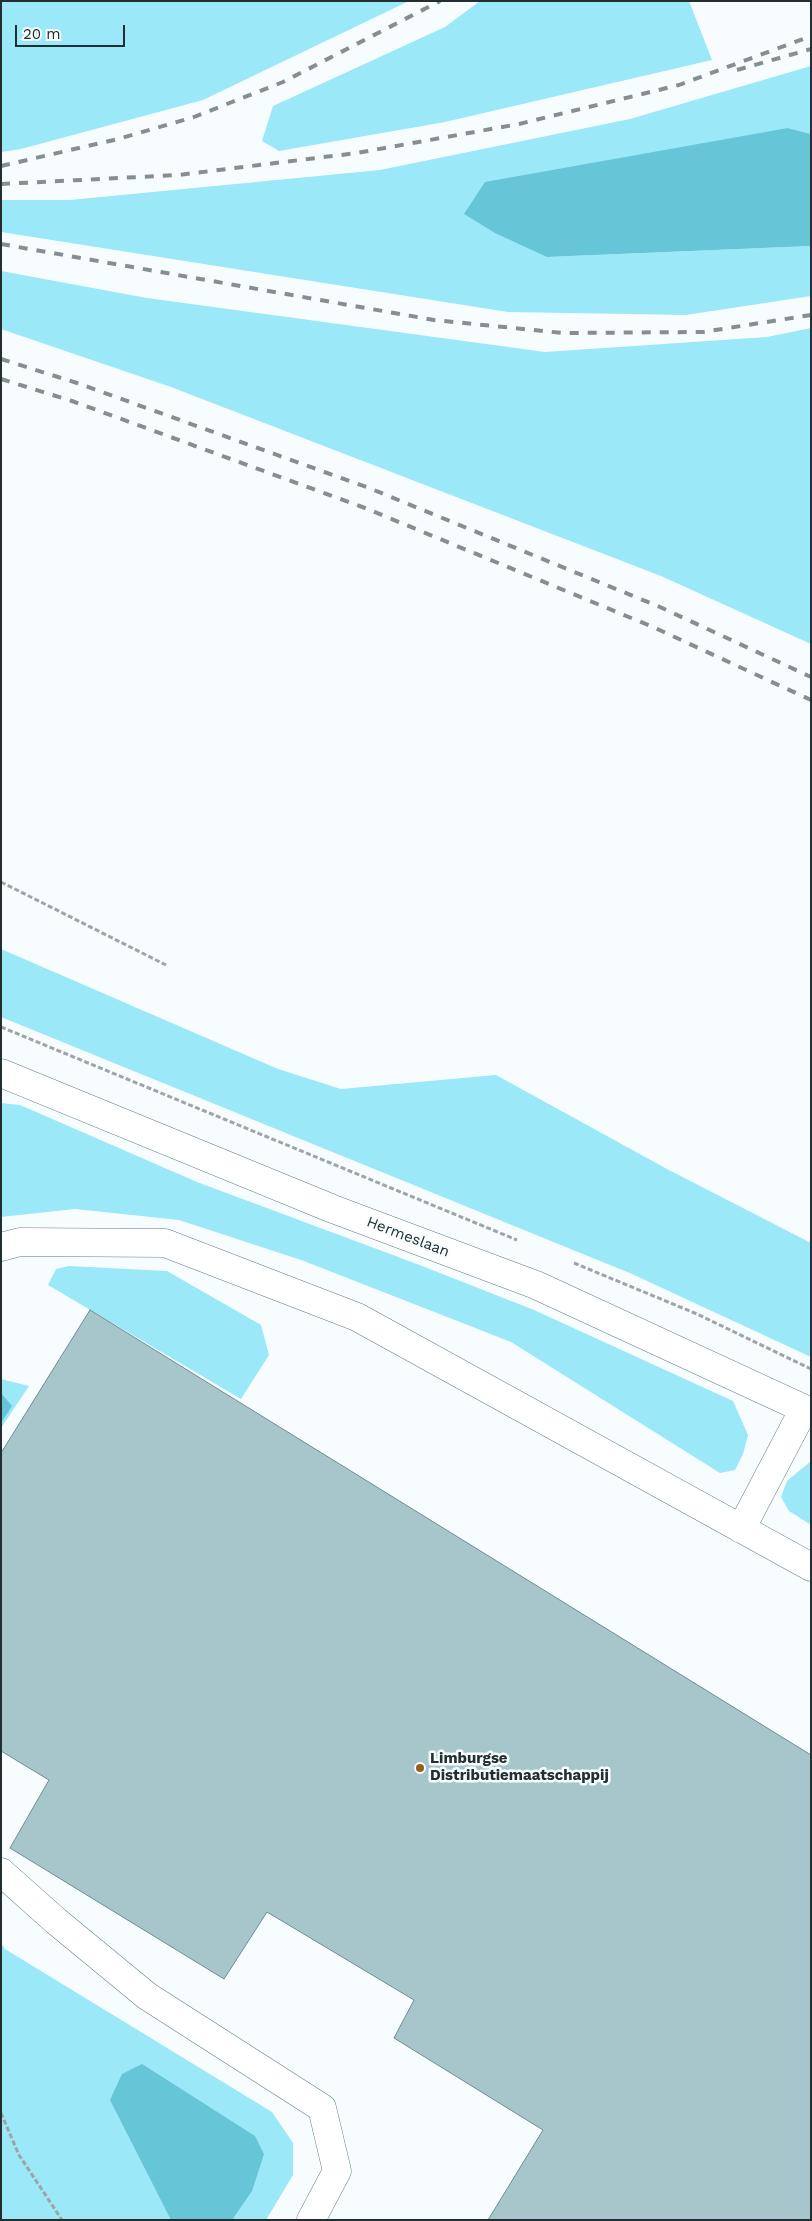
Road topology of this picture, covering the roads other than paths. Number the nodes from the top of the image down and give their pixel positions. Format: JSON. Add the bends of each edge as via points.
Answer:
{"nodes":[{"id":1,"x":1,"y":1073,"type":"edge"},
{"id":2,"x":1,"y":1247,"type":"edge"},
{"id":3,"x":808,"y":1411,"type":"edge"},
{"id":4,"x":741,"y":1529,"type":"junction"},
{"id":5,"x":811,"y":1567,"type":"edge"},
{"id":6,"x":1,"y":1872,"type":"edge"},
{"id":7,"x":311,"y":2220,"type":"edge"}],
"edges":[{"from":1,"to":3,"type":"street","name":"Hermeslaan","via":[[333,1209],[536,1285]]},
{"from":2,"to":4,"type":"street","via":[[20,1242],[165,1243],[357,1317]]},
{"from":3,"to":4,"type":"street"},
{"from":4,"to":5,"type":"street"},
{"from":6,"to":7,"type":"street","via":[[148,1996],[322,2108],[337,2171]]}]}
